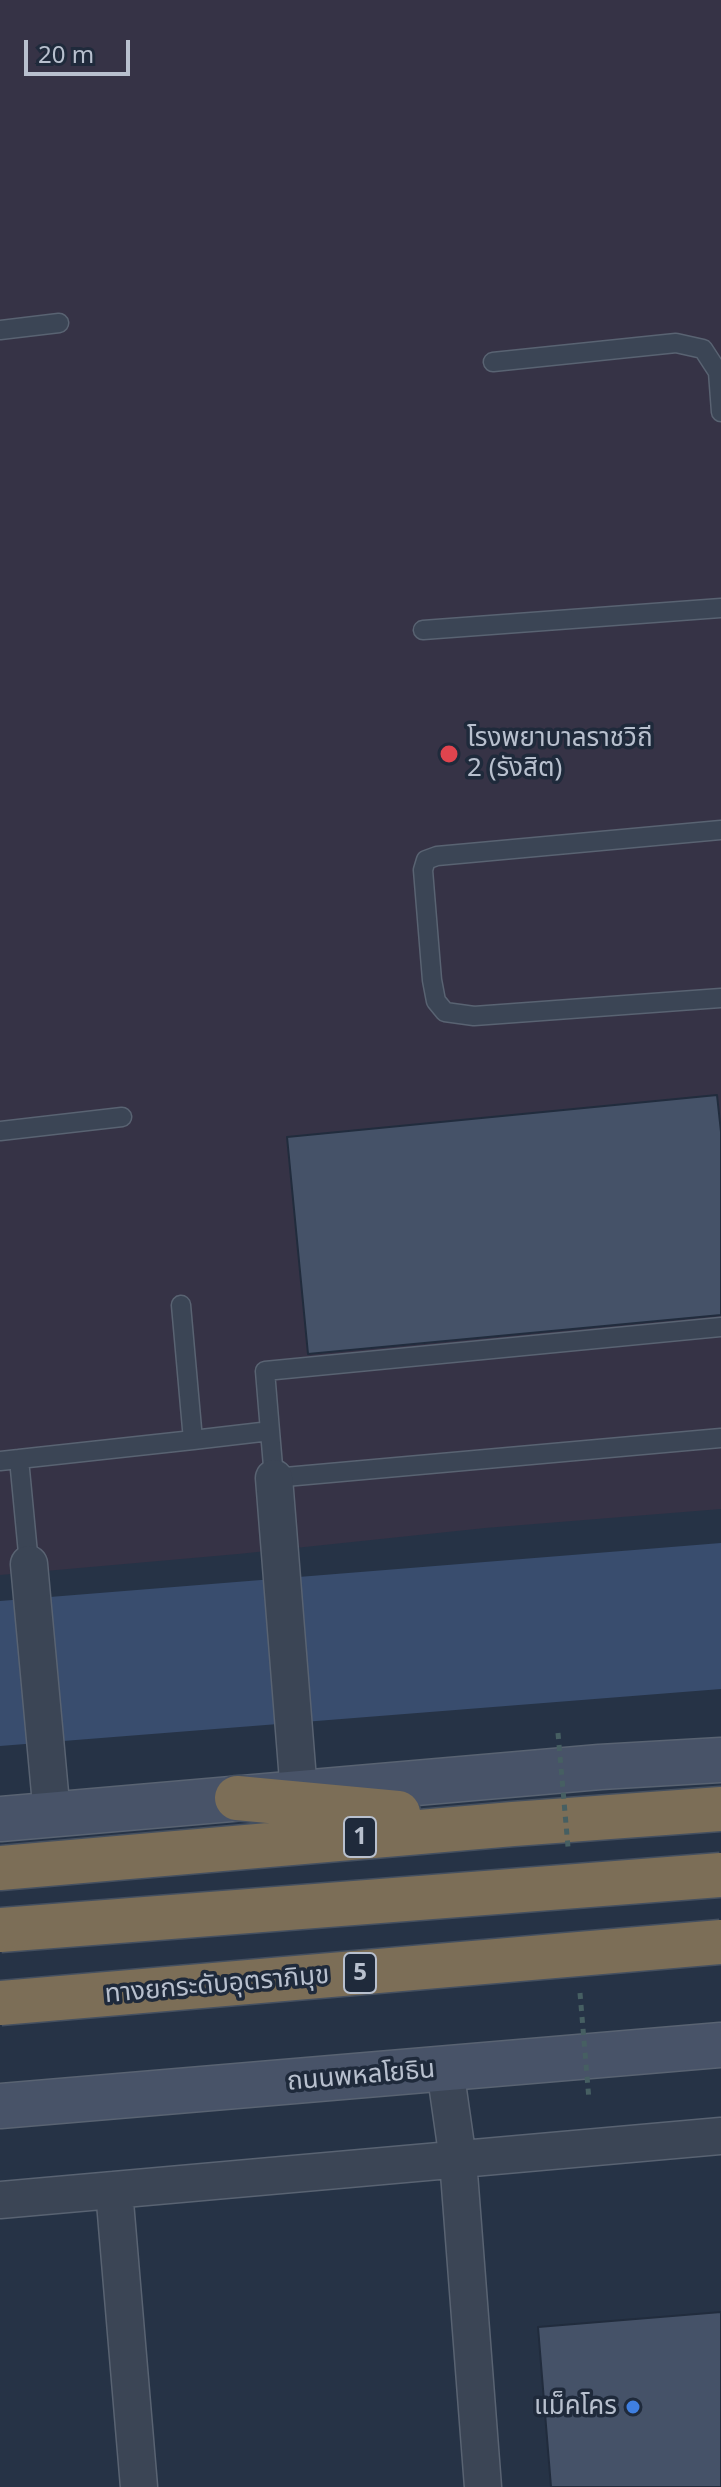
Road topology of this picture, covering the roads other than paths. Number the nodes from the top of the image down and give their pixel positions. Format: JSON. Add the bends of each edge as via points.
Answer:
{"nodes":[{"id":1,"x":59,"y":323,"type":"dead end"},
{"id":2,"x":0,"y":330,"type":"edge"},
{"id":3,"x":493,"y":362,"type":"dead end"},
{"id":4,"x":721,"y":412,"type":"edge"},
{"id":5,"x":721,"y":608,"type":"edge"},
{"id":6,"x":423,"y":630,"type":"dead end"},
{"id":7,"x":721,"y":830,"type":"edge"},
{"id":8,"x":721,"y":998,"type":"edge"},
{"id":9,"x":122,"y":1117,"type":"dead end"},
{"id":10,"x":0,"y":1131,"type":"edge"},
{"id":11,"x":181,"y":1305,"type":"dead end"},
{"id":12,"x":721,"y":1327,"type":"edge"},
{"id":13,"x":270,"y":1431,"type":"junction"},
{"id":14,"x":721,"y":1438,"type":"edge"},
{"id":15,"x":193,"y":1440,"type":"junction"},
{"id":16,"x":10,"y":1460,"type":"edge"},
{"id":17,"x":274,"y":1478,"type":"junction"},
{"id":18,"x":29,"y":1564,"type":"joint"},
{"id":19,"x":721,"y":1760,"type":"edge"},
{"id":20,"x":298,"y":1778,"type":"junction"},
{"id":21,"x":50,"y":1798,"type":"junction"},
{"id":22,"x":237,"y":1798,"type":"junction"},
{"id":23,"x":721,"y":1809,"type":"edge"},
{"id":24,"x":0,"y":1819,"type":"edge"},
{"id":25,"x":513,"y":1824,"type":"junction"},
{"id":26,"x":0,"y":1868,"type":"edge"},
{"id":27,"x":721,"y":1875,"type":"edge"},
{"id":28,"x":0,"y":1930,"type":"edge"},
{"id":29,"x":721,"y":1945,"type":"edge"},
{"id":30,"x":0,"y":2006,"type":"edge"},
{"id":31,"x":721,"y":2045,"type":"edge"},
{"id":32,"x":445,"y":2069,"type":"junction"},
{"id":33,"x":0,"y":2106,"type":"edge"},
{"id":34,"x":721,"y":2136,"type":"edge"},
{"id":35,"x":458,"y":2160,"type":"junction"},
{"id":36,"x":114,"y":2190,"type":"junction"},
{"id":37,"x":0,"y":2200,"type":"edge"},
{"id":38,"x":139,"y":2487,"type":"edge"},
{"id":39,"x":483,"y":2487,"type":"edge"}],
"edges":[{"from":1,"to":2,"type":"lane"},
{"from":3,"to":4,"type":"lane","via":[[676,343],[703,349],[718,372]]},
{"from":5,"to":6,"type":"lane"},
{"from":7,"to":8,"type":"lane","via":[[437,856],[426,860],[423,870],[432,980],[436,1001],[445,1012],[474,1016]]},
{"from":9,"to":10,"type":"lane"},
{"from":11,"to":15,"type":"lane"},
{"from":12,"to":13,"type":"lane","via":[[265,1371]]},
{"from":13,"to":15,"type":"lane"},
{"from":13,"to":17,"type":"lane"},
{"from":14,"to":17,"type":"lane"},
{"from":15,"to":16,"type":"lane"},
{"from":16,"to":18,"type":"lane"},
{"from":17,"to":20,"type":"street"},
{"from":18,"to":21,"type":"street"},
{"from":19,"to":20,"type":"main road","number":"1"},
{"from":20,"to":22,"type":"main road","number":"1"},
{"from":21,"to":22,"type":"main road","number":"1"},
{"from":21,"to":24,"type":"main road","number":"1"},
{"from":22,"to":25,"type":"highway"},
{"from":23,"to":25,"type":"highway","number":"1"},
{"from":25,"to":26,"type":"highway","number":"1"},
{"from":27,"to":28,"type":"highway","bridge":true},
{"from":29,"to":30,"type":"highway","name":"ทางยกระดับอุตราภิมุข","number":"5","bridge":true},
{"from":31,"to":32,"type":"main road","name":"ถนนพหลโยธิน"},
{"from":32,"to":33,"type":"main road","name":"ถนนพหลโยธิน"},
{"from":32,"to":35,"type":"street"},
{"from":34,"to":35,"type":"street"},
{"from":35,"to":36,"type":"street"},
{"from":35,"to":39,"type":"street"},
{"from":36,"to":37,"type":"street"},
{"from":36,"to":38,"type":"street"}]}
